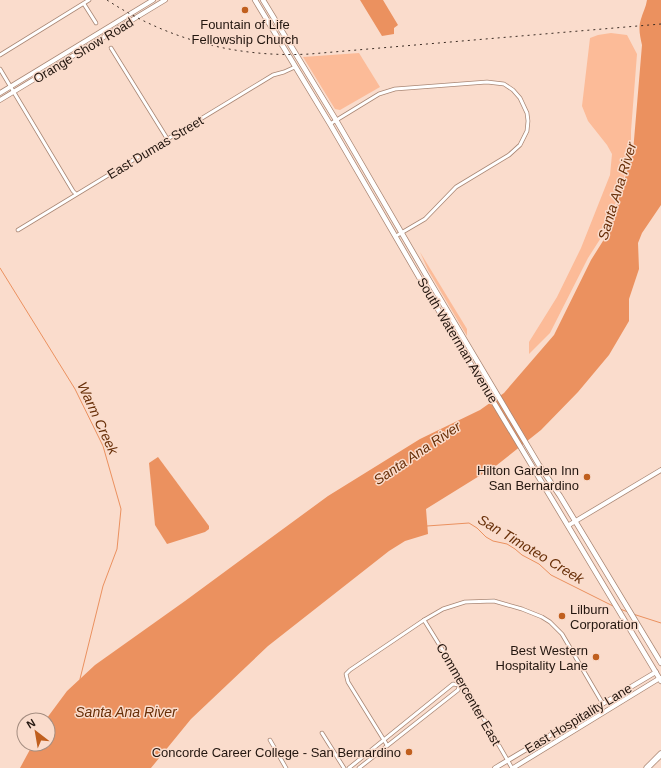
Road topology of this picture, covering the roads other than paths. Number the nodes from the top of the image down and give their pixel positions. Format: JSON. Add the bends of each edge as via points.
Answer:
{"nodes":[{"id":1,"x":89,"y":0,"type":"edge"},
{"id":2,"x":153,"y":0,"type":"edge"},
{"id":3,"x":165,"y":0,"type":"edge"},
{"id":4,"x":255,"y":0,"type":"edge"},
{"id":5,"x":263,"y":0,"type":"edge"},
{"id":6,"x":84,"y":4,"type":"junction"},
{"id":7,"x":96,"y":23,"type":"dead end"},
{"id":8,"x":111,"y":48,"type":"dead end"},
{"id":9,"x":0,"y":55,"type":"edge"},
{"id":10,"x":294,"y":67,"type":"junction"},
{"id":11,"x":0,"y":69,"type":"edge"},
{"id":12,"x":10,"y":86,"type":"junction"},
{"id":13,"x":14,"y":91,"type":"junction"},
{"id":14,"x":0,"y":92,"type":"edge"},
{"id":15,"x":0,"y":100,"type":"edge"},
{"id":16,"x":336,"y":120,"type":"junction"},
{"id":17,"x":330,"y":124,"type":"junction"},
{"id":18,"x":168,"y":140,"type":"junction"},
{"id":19,"x":76,"y":194,"type":"junction"},
{"id":20,"x":18,"y":230,"type":"dead end"},
{"id":21,"x":402,"y":233,"type":"junction"},
{"id":22,"x":396,"y":236,"type":"junction"},
{"id":23,"x":661,"y":470,"type":"edge"},
{"id":24,"x":575,"y":522,"type":"junction"},
{"id":25,"x":568,"y":525,"type":"junction"},
{"id":26,"x":424,"y":620,"type":"junction"},
{"id":27,"x":661,"y":663,"type":"edge"},
{"id":28,"x":658,"y":672,"type":"edge"},
{"id":29,"x":661,"y":679,"type":"edge"},
{"id":30,"x":461,"y":684,"type":"junction"},
{"id":31,"x":603,"y":704,"type":"junction"},
{"id":32,"x":322,"y":733,"type":"dead end"},
{"id":33,"x":270,"y":740,"type":"dead end"},
{"id":34,"x":384,"y":740,"type":"junction"},
{"id":35,"x":387,"y":746,"type":"junction"},
{"id":36,"x":661,"y":754,"type":"edge"},
{"id":37,"x":508,"y":760,"type":"junction"},
{"id":38,"x":286,"y":768,"type":"edge"},
{"id":39,"x":344,"y":768,"type":"edge"},
{"id":40,"x":349,"y":768,"type":"edge"},
{"id":41,"x":359,"y":768,"type":"edge"},
{"id":42,"x":495,"y":768,"type":"edge"},
{"id":43,"x":513,"y":768,"type":"edge"},
{"id":44,"x":647,"y":768,"type":"edge"}],
"edges":[{"from":1,"to":6,"type":"street"},
{"from":2,"to":12,"type":"main road","name":"Orange Show Road"},
{"from":3,"to":13,"type":"main road","name":"Orange Show Road"},
{"from":4,"to":10,"type":"main road","name":"South Waterman Avenue"},
{"from":5,"to":16,"type":"main road","name":"South Waterman Avenue"},
{"from":6,"to":7,"type":"street"},
{"from":6,"to":9,"type":"street"},
{"from":8,"to":18,"type":"street"},
{"from":10,"to":17,"type":"main road","name":"South Waterman Avenue"},
{"from":10,"to":18,"type":"street","name":"East Dumas Street","via":[[273,76]]},
{"from":11,"to":12,"type":"street"},
{"from":12,"to":13,"type":"street"},
{"from":12,"to":14,"type":"main road","name":"Orange Show Road"},
{"from":13,"to":15,"type":"main road","name":"Orange Show Road"},
{"from":13,"to":19,"type":"street"},
{"from":16,"to":17,"type":"street"},
{"from":16,"to":21,"type":"main road","name":"South Waterman Avenue"},
{"from":16,"to":21,"type":"street","via":[[379,94],[394,89],[487,82],[504,84],[520,98],[527,113],[527,131],[520,145],[509,155],[456,187],[429,217]]},
{"from":17,"to":22,"type":"main road","name":"South Waterman Avenue"},
{"from":18,"to":19,"type":"street","name":"East Dumas Street"},
{"from":19,"to":20,"type":"street","name":"East Dumas Street"},
{"from":21,"to":22,"type":"street"},
{"from":21,"to":24,"type":"main road","name":"South Waterman Avenue","via":[[472,354]]},
{"from":22,"to":25,"type":"main road","name":"South Waterman Avenue"},
{"from":23,"to":24,"type":"main road"},
{"from":24,"to":25,"type":"main road"},
{"from":24,"to":27,"type":"main road","name":"South Waterman Avenue"},
{"from":25,"to":28,"type":"main road","name":"South Waterman Avenue"},
{"from":26,"to":30,"type":"street","name":"Commercenter East"},
{"from":26,"to":31,"type":"street","via":[[443,608],[465,602],[494,601],[542,617],[562,634]]},
{"from":26,"to":34,"type":"street","via":[[346,674],[348,682]]},
{"from":28,"to":29,"type":"main road","name":"South Waterman Avenue"},
{"from":28,"to":31,"type":"main road","name":"East Hospitality Lane"},
{"from":29,"to":43,"type":"main road","name":"East Hospitality Lane"},
{"from":30,"to":34,"type":"street","via":[[453,684]]},
{"from":30,"to":35,"type":"street","via":[[458,690]]},
{"from":30,"to":37,"type":"street","name":"Commercenter East"},
{"from":31,"to":37,"type":"main road","name":"East Hospitality Lane"},
{"from":32,"to":39,"type":"street"},
{"from":33,"to":38,"type":"street"},
{"from":34,"to":35,"type":"street"},
{"from":34,"to":40,"type":"street"},
{"from":35,"to":41,"type":"street"},
{"from":36,"to":44,"type":"highway"},
{"from":37,"to":42,"type":"main road","name":"East Hospitality Lane"},
{"from":37,"to":43,"type":"street","name":"Commercenter East"}]}
